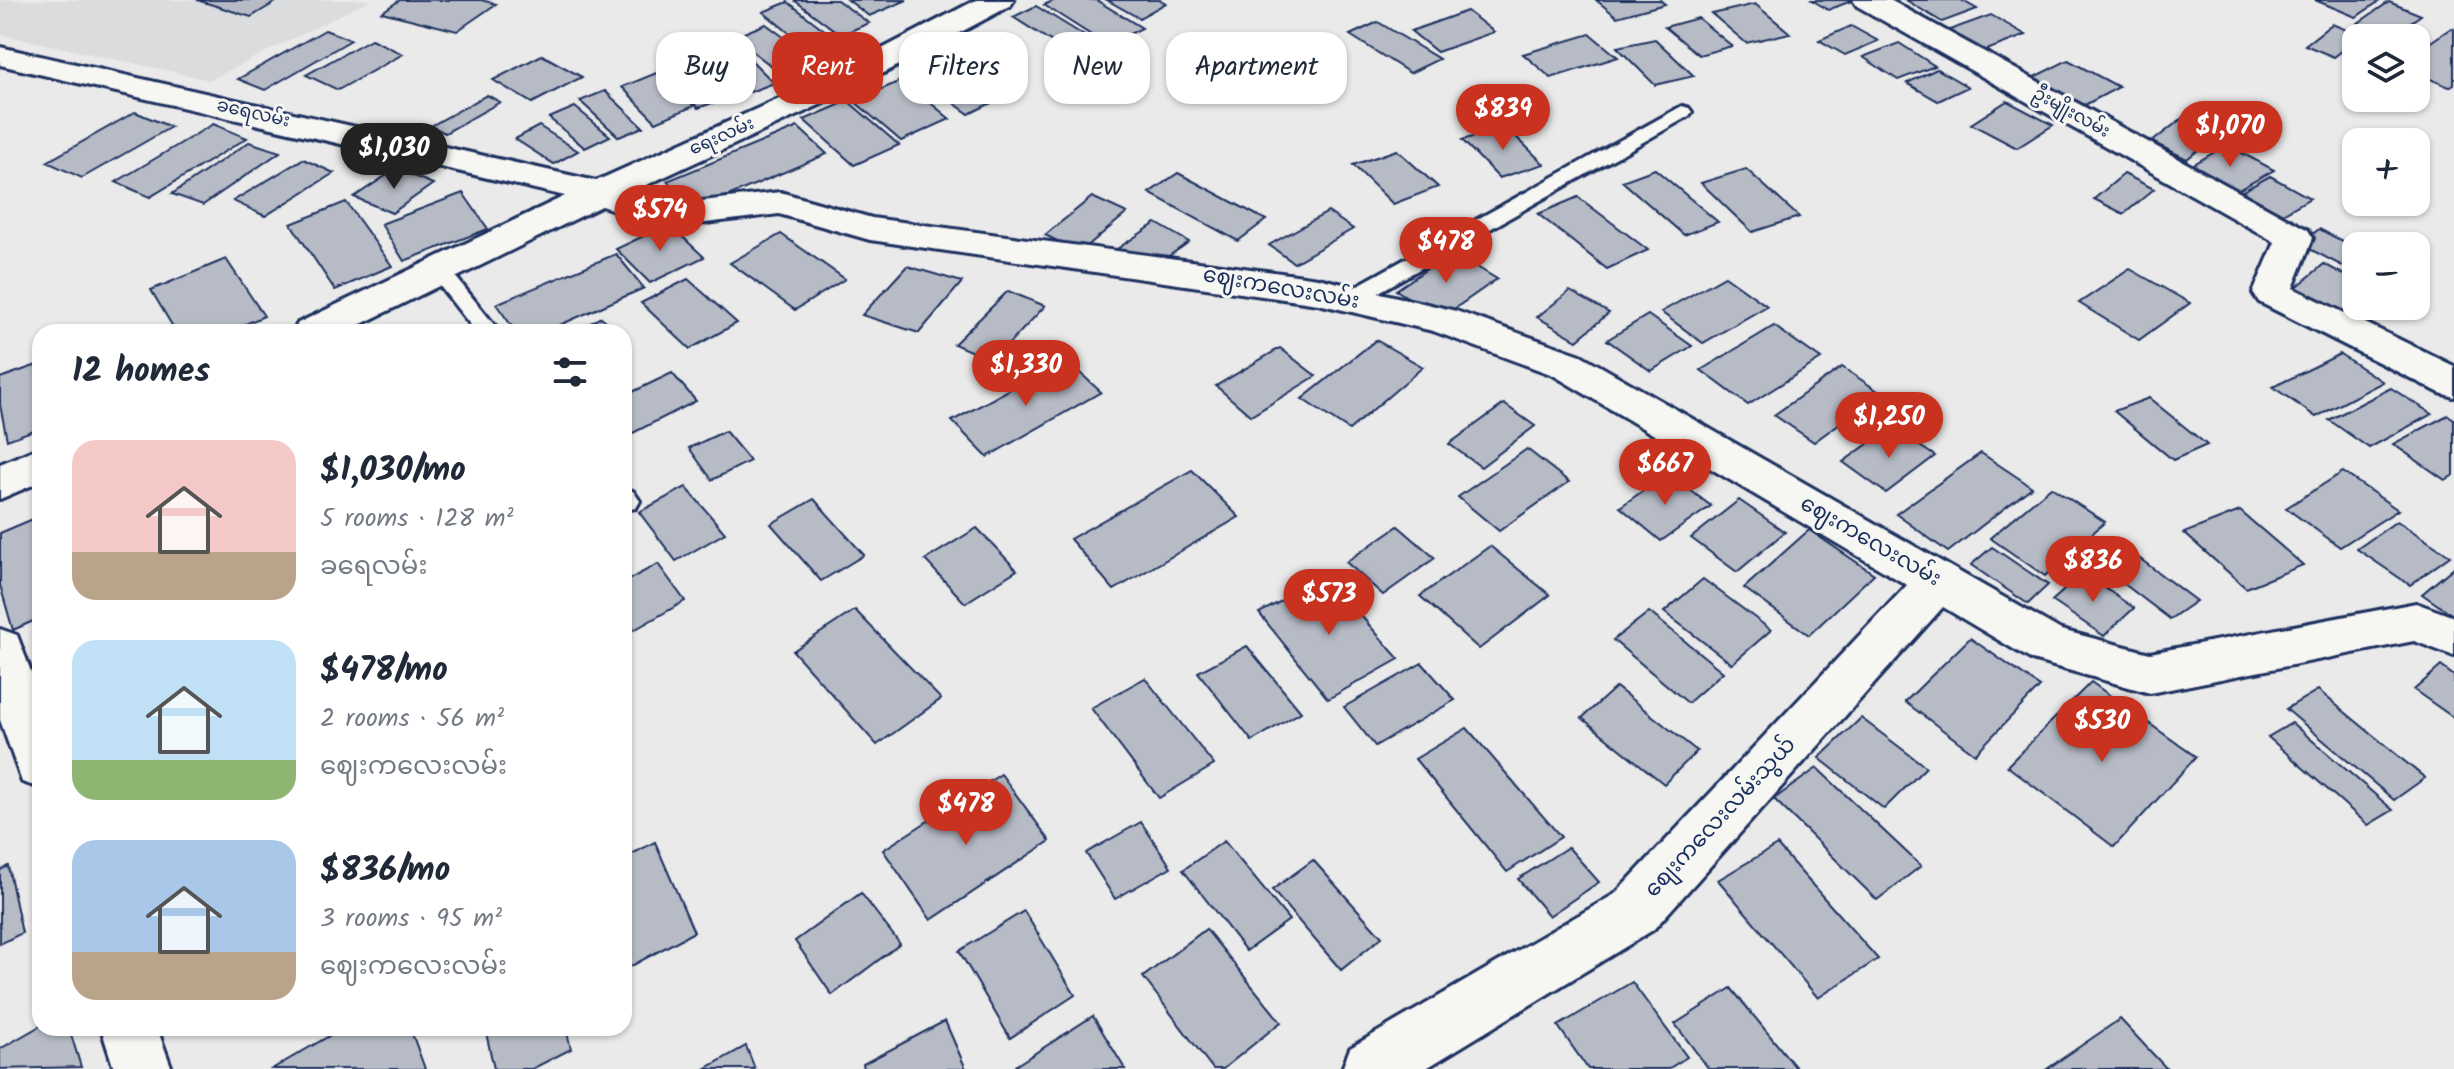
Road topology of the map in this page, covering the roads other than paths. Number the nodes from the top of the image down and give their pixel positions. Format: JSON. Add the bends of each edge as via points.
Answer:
{"nodes":[{"id":1,"x":999,"y":0,"type":"edge"},
{"id":2,"x":1868,"y":0,"type":"edge"},
{"id":3,"x":0,"y":56,"type":"edge"},
{"id":4,"x":1682,"y":112,"type":"dead end"},
{"id":5,"x":600,"y":193,"type":"junction"},
{"id":6,"x":439,"y":271,"type":"junction"},
{"id":7,"x":1350,"y":299,"type":"junction"},
{"id":8,"x":329,"y":324,"type":"edge"},
{"id":9,"x":482,"y":324,"type":"edge"},
{"id":10,"x":2454,"y":383,"type":"edge"},
{"id":11,"x":32,"y":467,"type":"edge"},
{"id":12,"x":0,"y":483,"type":"edge"},
{"id":13,"x":1938,"y":582,"type":"junction"},
{"id":14,"x":2454,"y":637,"type":"edge"},
{"id":15,"x":0,"y":649,"type":"edge"},
{"id":16,"x":32,"y":743,"type":"edge"},
{"id":17,"x":132,"y":1036,"type":"edge"},
{"id":18,"x":143,"y":1069,"type":"edge"},
{"id":19,"x":1371,"y":1069,"type":"edge"}],
"edges":[{"from":1,"to":5,"type":"street","name":"ရေးလမ်း","via":[[841,83]]},
{"from":2,"to":10,"type":"street","name":"ဦးမျိုးလမ်း","via":[[2295,238],[2272,293]]},
{"from":3,"to":5,"type":"street","name":"ခရေလမ်း"},
{"from":4,"to":7,"type":"lane"},
{"from":5,"to":6,"type":"street","name":"ရေးလမ်း"},
{"from":5,"to":7,"type":"street","name":"ဈေးကလေးလမ်း","via":[[665,217],[780,203],[870,229]]},
{"from":6,"to":8,"type":"street","name":"ရေးလမ်း"},
{"from":6,"to":9,"type":"lane"},
{"from":7,"to":13,"type":"street","name":"ဈေးကလေးလမ်း","via":[[1442,320],[1567,365]]},
{"from":11,"to":12,"type":"street"},
{"from":13,"to":14,"type":"street","name":"ဈေးကလေးလမ်း","via":[[2049,646],[2150,673],[2416,622]]},
{"from":13,"to":19,"type":"street","name":"စျေးကလေးလမ်းသွယ်","via":[[1634,912]]},
{"from":15,"to":16,"type":"street"},
{"from":17,"to":18,"type":"street"}]}
